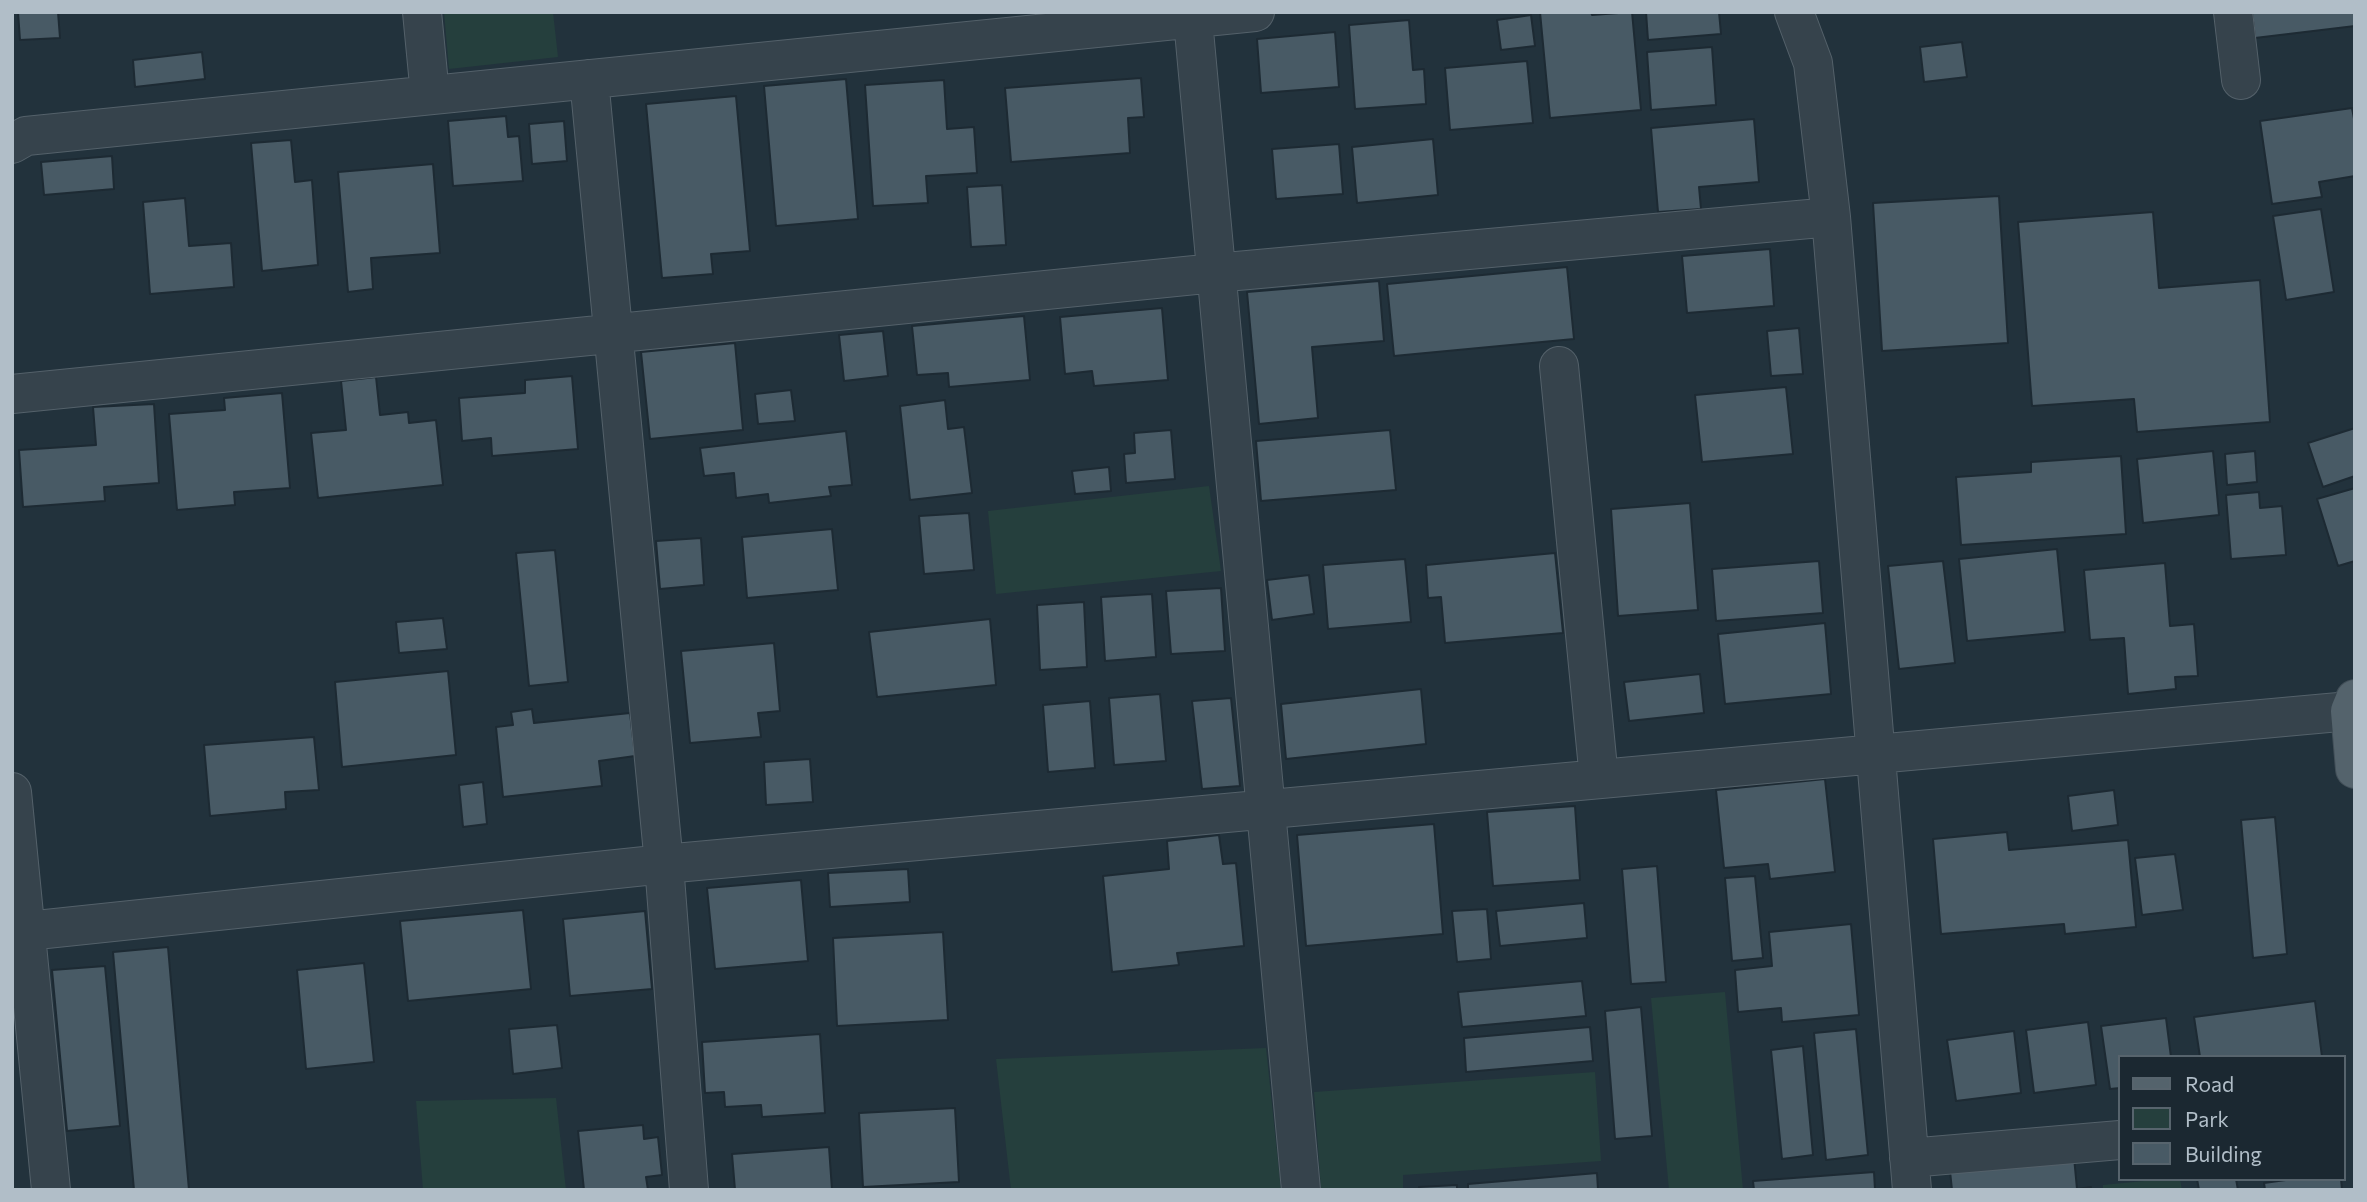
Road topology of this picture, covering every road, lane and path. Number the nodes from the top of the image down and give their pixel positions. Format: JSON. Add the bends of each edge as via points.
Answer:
{"nodes":[{"id":1,"x":422,"y":12,"type":"edge"},
{"id":2,"x":1255,"y":12,"type":"edge"},
{"id":3,"x":1794,"y":12,"type":"edge"},
{"id":4,"x":2233,"y":12,"type":"edge"},
{"id":5,"x":1193,"y":19,"type":"junction"},
{"id":6,"x":589,"y":79,"type":"junction"},
{"id":7,"x":2241,"y":80,"type":"dead end"},
{"id":8,"x":430,"y":95,"type":"junction"},
{"id":9,"x":12,"y":144,"type":"edge"},
{"id":10,"x":1831,"y":217,"type":"junction"},
{"id":11,"x":1215,"y":273,"type":"junction"},
{"id":12,"x":612,"y":332,"type":"junction"},
{"id":13,"x":1559,"y":366,"type":"dead end"},
{"id":14,"x":12,"y":394,"type":"edge"},
{"id":15,"x":2352,"y":705,"type":"edge"},
{"id":16,"x":1876,"y":754,"type":"junction"},
{"id":17,"x":2355,"y":769,"type":"edge"},
{"id":18,"x":1599,"y":779,"type":"junction"},
{"id":19,"x":12,"y":792,"type":"edge"},
{"id":20,"x":1266,"y":809,"type":"junction"},
{"id":21,"x":664,"y":864,"type":"junction"},
{"id":22,"x":27,"y":931,"type":"junction"},
{"id":23,"x":2118,"y":1140,"type":"edge"},
{"id":24,"x":1911,"y":1174,"type":"edge"},
{"id":25,"x":51,"y":1190,"type":"edge"},
{"id":26,"x":689,"y":1190,"type":"edge"},
{"id":27,"x":1301,"y":1190,"type":"edge"}],
"edges":[{"from":1,"to":8,"type":"street"},
{"from":2,"to":5,"type":"street"},
{"from":3,"to":10,"type":"street","via":[[1813,63]]},
{"from":4,"to":7,"type":"street"},
{"from":5,"to":6,"type":"street"},
{"from":5,"to":11,"type":"street"},
{"from":6,"to":8,"type":"street"},
{"from":6,"to":12,"type":"street"},
{"from":8,"to":9,"type":"street","via":[[26,136]]},
{"from":10,"to":11,"type":"street"},
{"from":10,"to":16,"type":"street"},
{"from":11,"to":12,"type":"street"},
{"from":11,"to":20,"type":"street"},
{"from":12,"to":14,"type":"street"},
{"from":12,"to":21,"type":"street"},
{"from":13,"to":18,"type":"street"},
{"from":15,"to":16,"type":"street"},
{"from":15,"to":17,"type":"main road"},
{"from":16,"to":18,"type":"street"},
{"from":16,"to":24,"type":"street"},
{"from":18,"to":20,"type":"street"},
{"from":19,"to":22,"type":"street"},
{"from":20,"to":21,"type":"street"},
{"from":20,"to":27,"type":"street"},
{"from":21,"to":22,"type":"street"},
{"from":21,"to":26,"type":"street"},
{"from":22,"to":25,"type":"street"},
{"from":23,"to":24,"type":"street"}]}
